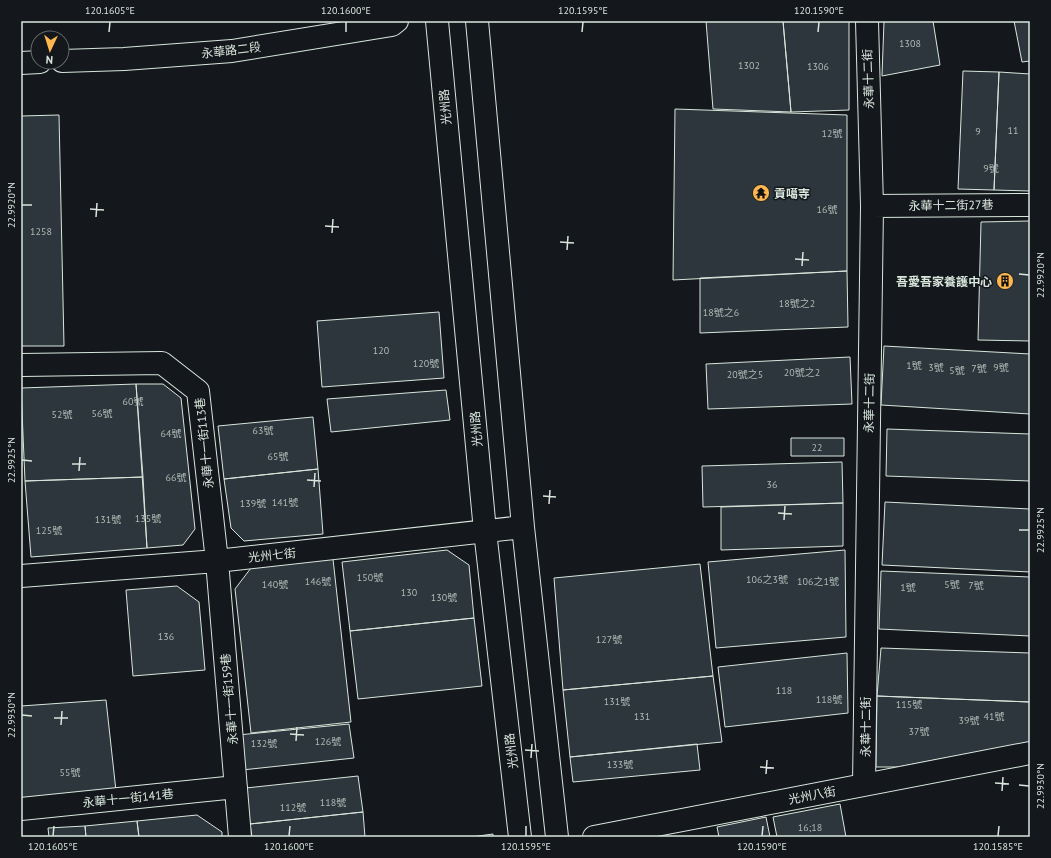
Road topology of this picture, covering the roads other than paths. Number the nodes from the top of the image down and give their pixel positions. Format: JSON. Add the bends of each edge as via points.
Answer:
{"nodes":[{"id":1,"x":397,"y":21,"type":"edge"},
{"id":2,"x":437,"y":21,"type":"edge"},
{"id":3,"x":478,"y":21,"type":"edge"},
{"id":4,"x":867,"y":21,"type":"edge"},
{"id":5,"x":70,"y":61,"type":"edge"},
{"id":6,"x":1030,"y":205,"type":"edge"},
{"id":7,"x":872,"y":206,"type":"junction"},
{"id":8,"x":21,"y":365,"type":"edge"},
{"id":9,"x":523,"y":527,"type":"junction"},
{"id":10,"x":485,"y":531,"type":"junction"},
{"id":11,"x":217,"y":562,"type":"junction"},
{"id":12,"x":21,"y":576,"type":"edge"},
{"id":13,"x":1030,"y":753,"type":"edge"},
{"id":14,"x":864,"y":784,"type":"junction"},
{"id":15,"x":236,"y":787,"type":"junction"},
{"id":16,"x":21,"y":809,"type":"edge"},
{"id":17,"x":240,"y":837,"type":"edge"},
{"id":18,"x":520,"y":837,"type":"edge"},
{"id":19,"x":557,"y":837,"type":"edge"},
{"id":20,"x":594,"y":837,"type":"edge"}],
"edges":[{"from":1,"to":5,"type":"street","name":"永華路二段","via":[[392,25],[232,51]]},
{"from":2,"to":10,"type":"street","name":"光州路"},
{"from":3,"to":9,"type":"street"},
{"from":4,"to":7,"type":"street","name":"永華十二街"},
{"from":6,"to":7,"type":"street","name":"永華十二街27巷"},
{"from":7,"to":14,"type":"street","name":"永華十二街"},
{"from":8,"to":11,"type":"street","name":"永華十一街113巷","via":[[162,363],[198,391]]},
{"from":9,"to":10,"type":"street","name":"光州七街"},
{"from":9,"to":19,"type":"street"},
{"from":10,"to":11,"type":"street","name":"光州七街"},
{"from":10,"to":18,"type":"street","name":"光州路"},
{"from":11,"to":12,"type":"street","name":"光州七街"},
{"from":11,"to":15,"type":"street","name":"永華十一街159巷"},
{"from":13,"to":14,"type":"street","name":"光州八街"},
{"from":14,"to":20,"type":"street","name":"光州八街"},
{"from":15,"to":16,"type":"street","name":"永華十一街141巷"},
{"from":15,"to":17,"type":"street","name":"永華十一街159巷"}]}
